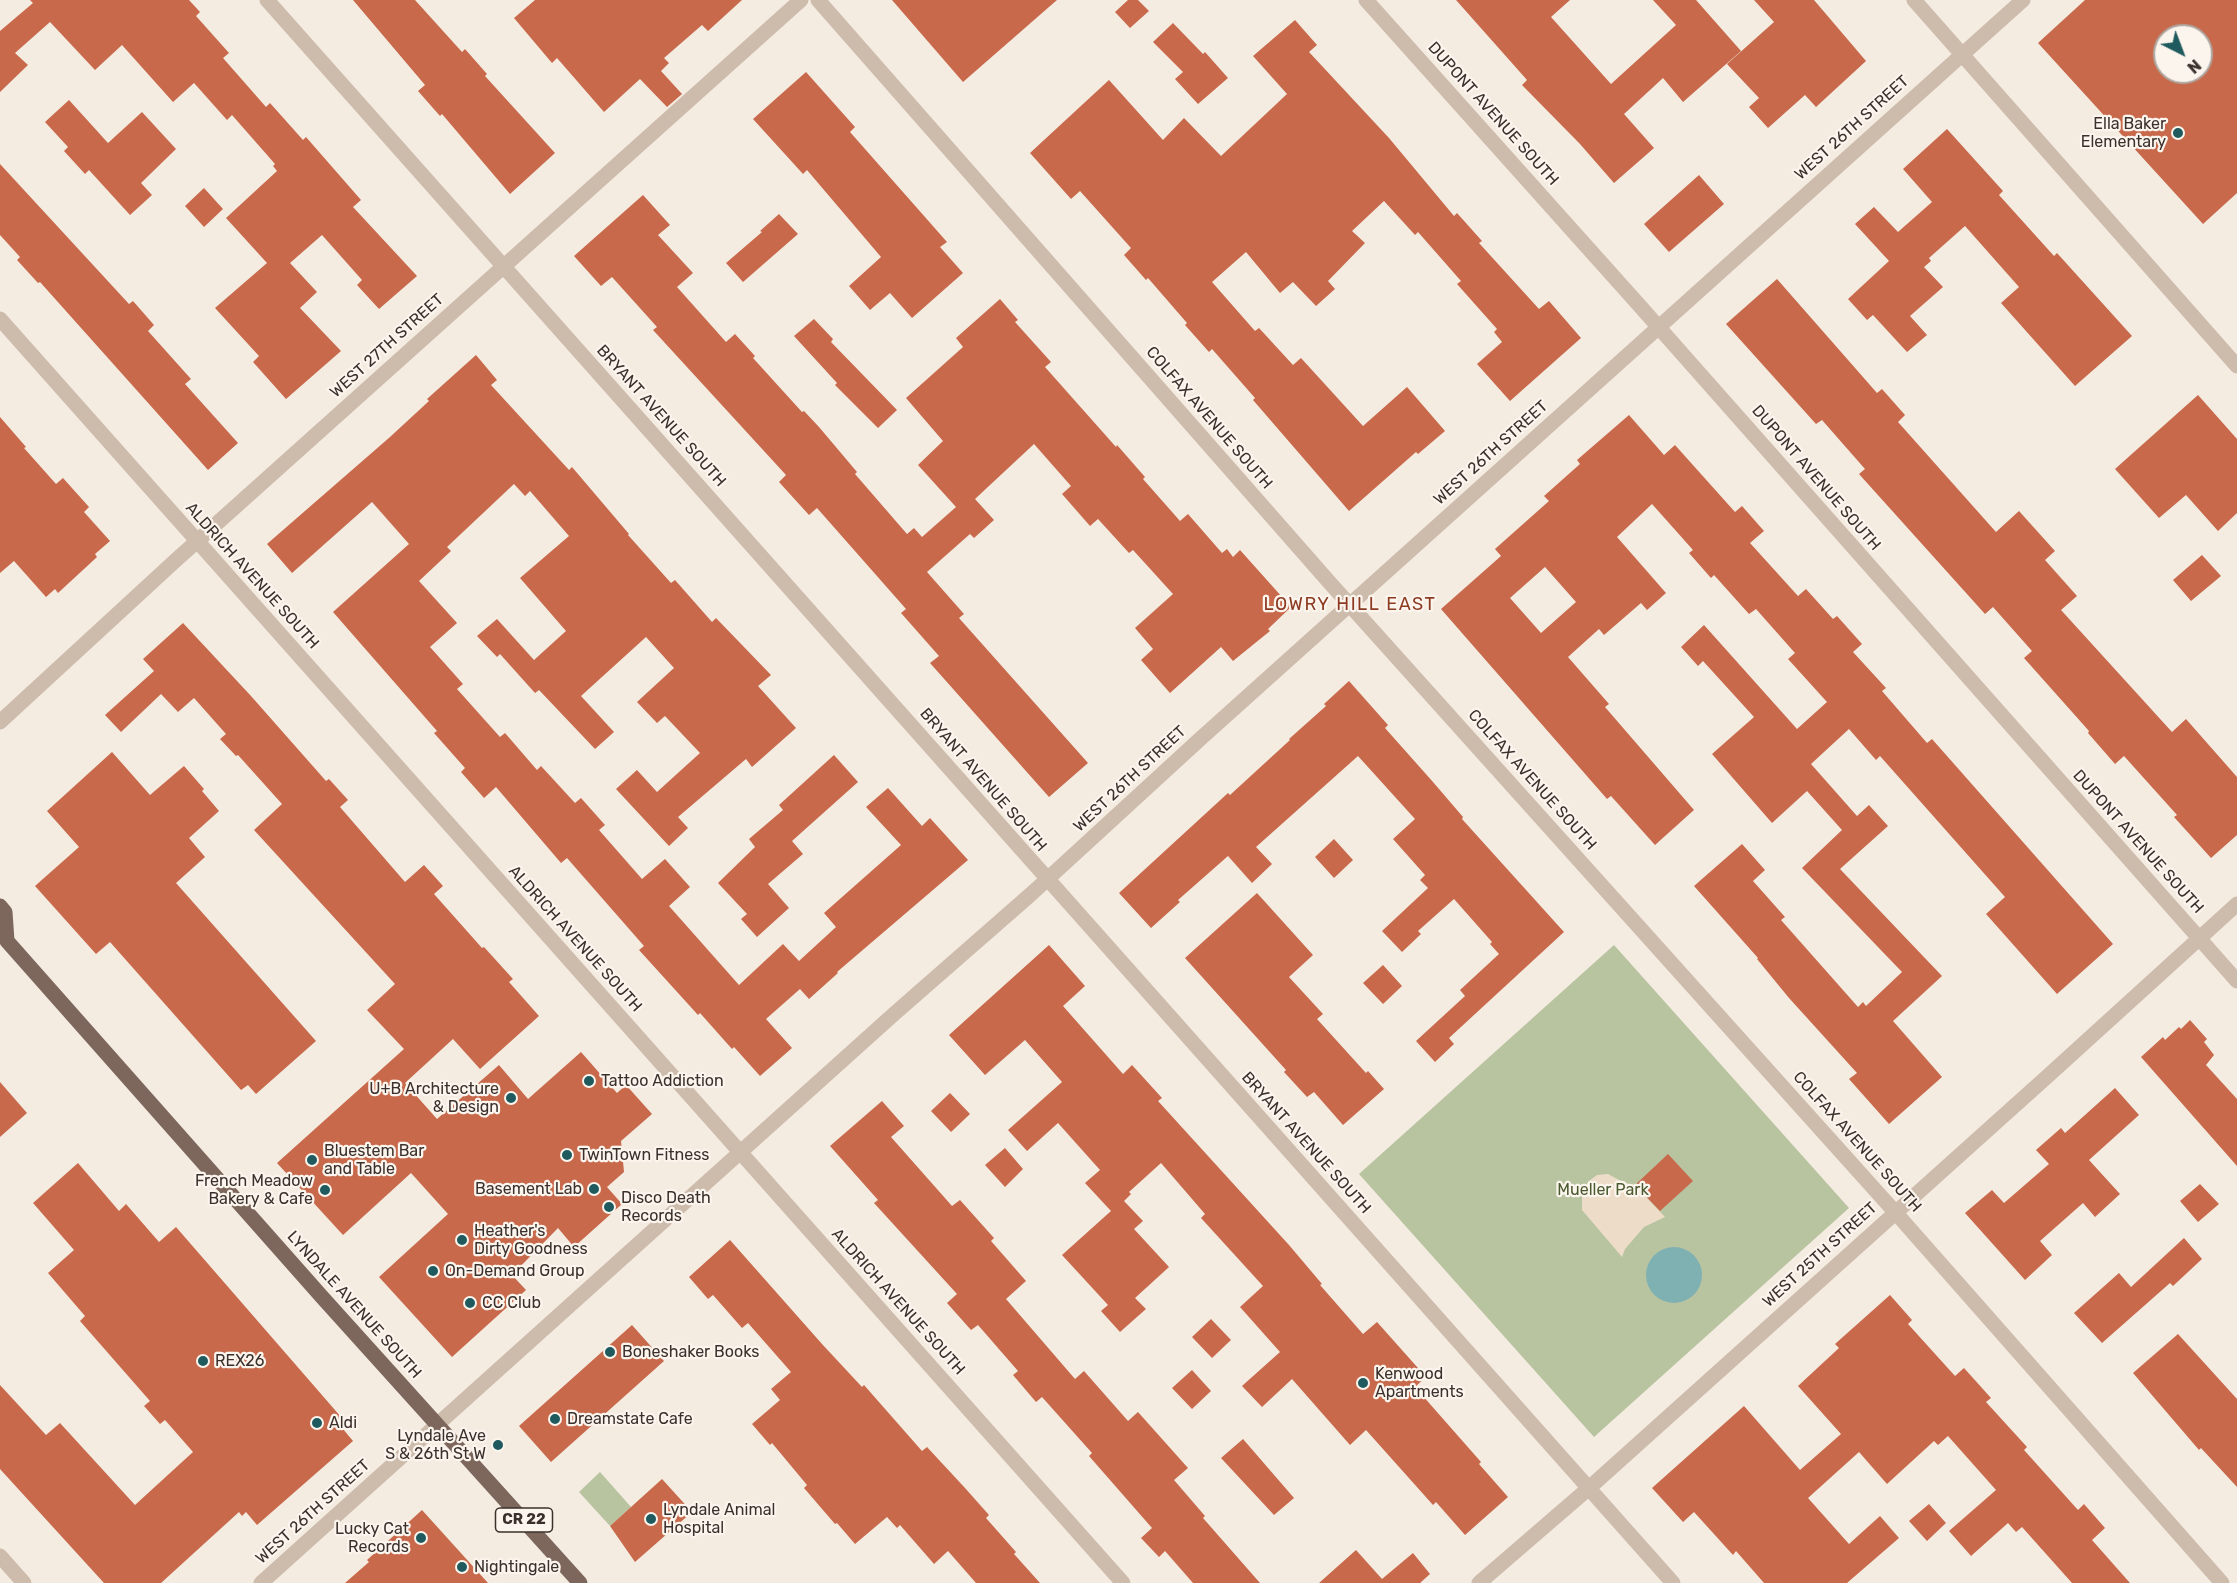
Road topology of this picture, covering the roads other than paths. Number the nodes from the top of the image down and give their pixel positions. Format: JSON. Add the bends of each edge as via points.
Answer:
{"nodes":[{"id":1,"x":267,"y":0,"type":"edge"},
{"id":2,"x":801,"y":0,"type":"edge"},
{"id":3,"x":818,"y":0,"type":"edge"},
{"id":4,"x":1366,"y":0,"type":"edge"},
{"id":5,"x":1914,"y":0,"type":"edge"},
{"id":6,"x":2023,"y":0,"type":"edge"},
{"id":7,"x":1961,"y":54,"type":"junction"},
{"id":8,"x":503,"y":266,"type":"junction"},
{"id":9,"x":0,"y":319,"type":"edge"},
{"id":10,"x":1659,"y":327,"type":"junction"},
{"id":11,"x":2237,"y":366,"type":"edge"},
{"id":12,"x":197,"y":541,"type":"junction"},
{"id":13,"x":1349,"y":605,"type":"junction"},
{"id":14,"x":0,"y":722,"type":"edge"},
{"id":15,"x":1047,"y":879,"type":"junction"},
{"id":16,"x":2237,"y":904,"type":"edge"},
{"id":17,"x":0,"y":906,"type":"edge"},
{"id":18,"x":2199,"y":938,"type":"junction"},
{"id":19,"x":3,"y":940,"type":"edge"},
{"id":20,"x":2237,"y":981,"type":"edge"},
{"id":21,"x":740,"y":1152,"type":"junction"},
{"id":22,"x":1895,"y":1212,"type":"junction"},
{"id":23,"x":437,"y":1425,"type":"junction"},
{"id":24,"x":1589,"y":1488,"type":"junction"},
{"id":25,"x":0,"y":1556,"type":"edge"},
{"id":26,"x":24,"y":1583,"type":"edge"},
{"id":27,"x":261,"y":1583,"type":"edge"},
{"id":28,"x":580,"y":1583,"type":"edge"},
{"id":29,"x":1123,"y":1583,"type":"edge"},
{"id":30,"x":1479,"y":1583,"type":"edge"},
{"id":31,"x":1673,"y":1583,"type":"edge"},
{"id":32,"x":2222,"y":1583,"type":"edge"}],
"edges":[{"from":1,"to":8,"type":"street","name":"BRYANT AVENUE SOUTH"},
{"from":2,"to":8,"type":"street","name":"WEST 27TH STREET"},
{"from":3,"to":13,"type":"street","name":"COLFAX AVENUE SOUTH"},
{"from":4,"to":10,"type":"street","name":"DUPONT AVENUE SOUTH"},
{"from":5,"to":7,"type":"street"},
{"from":6,"to":7,"type":"street","name":"WEST 26TH STREET"},
{"from":7,"to":10,"type":"street","name":"WEST 26TH STREET"},
{"from":7,"to":11,"type":"street"},
{"from":8,"to":12,"type":"street","name":"WEST 27TH STREET"},
{"from":8,"to":15,"type":"street","name":"BRYANT AVENUE SOUTH"},
{"from":9,"to":12,"type":"street","name":"ALDRICH AVENUE SOUTH"},
{"from":10,"to":13,"type":"street","name":"WEST 26TH STREET"},
{"from":10,"to":18,"type":"street","name":"DUPONT AVENUE SOUTH"},
{"from":12,"to":14,"type":"street","name":"WEST 27TH STREET"},
{"from":12,"to":21,"type":"street","name":"ALDRICH AVENUE SOUTH"},
{"from":13,"to":15,"type":"street","name":"WEST 26TH STREET"},
{"from":13,"to":22,"type":"street","name":"COLFAX AVENUE SOUTH"},
{"from":15,"to":21,"type":"street","name":"WEST 26TH STREET"},
{"from":15,"to":24,"type":"street","name":"BRYANT AVENUE SOUTH"},
{"from":16,"to":18,"type":"street","name":"WEST 25TH STREET"},
{"from":17,"to":19,"type":"main road","name":"LYNDALE AVENUE SOUTH","number":"CR 22","via":[[5,912]]},
{"from":18,"to":20,"type":"street","name":"DUPONT AVENUE SOUTH"},
{"from":18,"to":22,"type":"street","name":"WEST 25TH STREET"},
{"from":19,"to":23,"type":"main road","name":"LYNDALE AVENUE SOUTH","number":"CR 22"},
{"from":21,"to":23,"type":"street","name":"WEST 26TH STREET"},
{"from":21,"to":29,"type":"street","name":"ALDRICH AVENUE SOUTH"},
{"from":22,"to":24,"type":"street","name":"WEST 25TH STREET"},
{"from":22,"to":32,"type":"street","name":"COLFAX AVENUE SOUTH"},
{"from":23,"to":27,"type":"street","name":"WEST 26TH STREET"},
{"from":23,"to":28,"type":"main road","name":"LYNDALE AVENUE SOUTH","number":"CR 22"},
{"from":24,"to":30,"type":"street","name":"WEST 25TH STREET"},
{"from":24,"to":31,"type":"street","name":"BRYANT AVENUE SOUTH"},
{"from":25,"to":26,"type":"street"}]}
